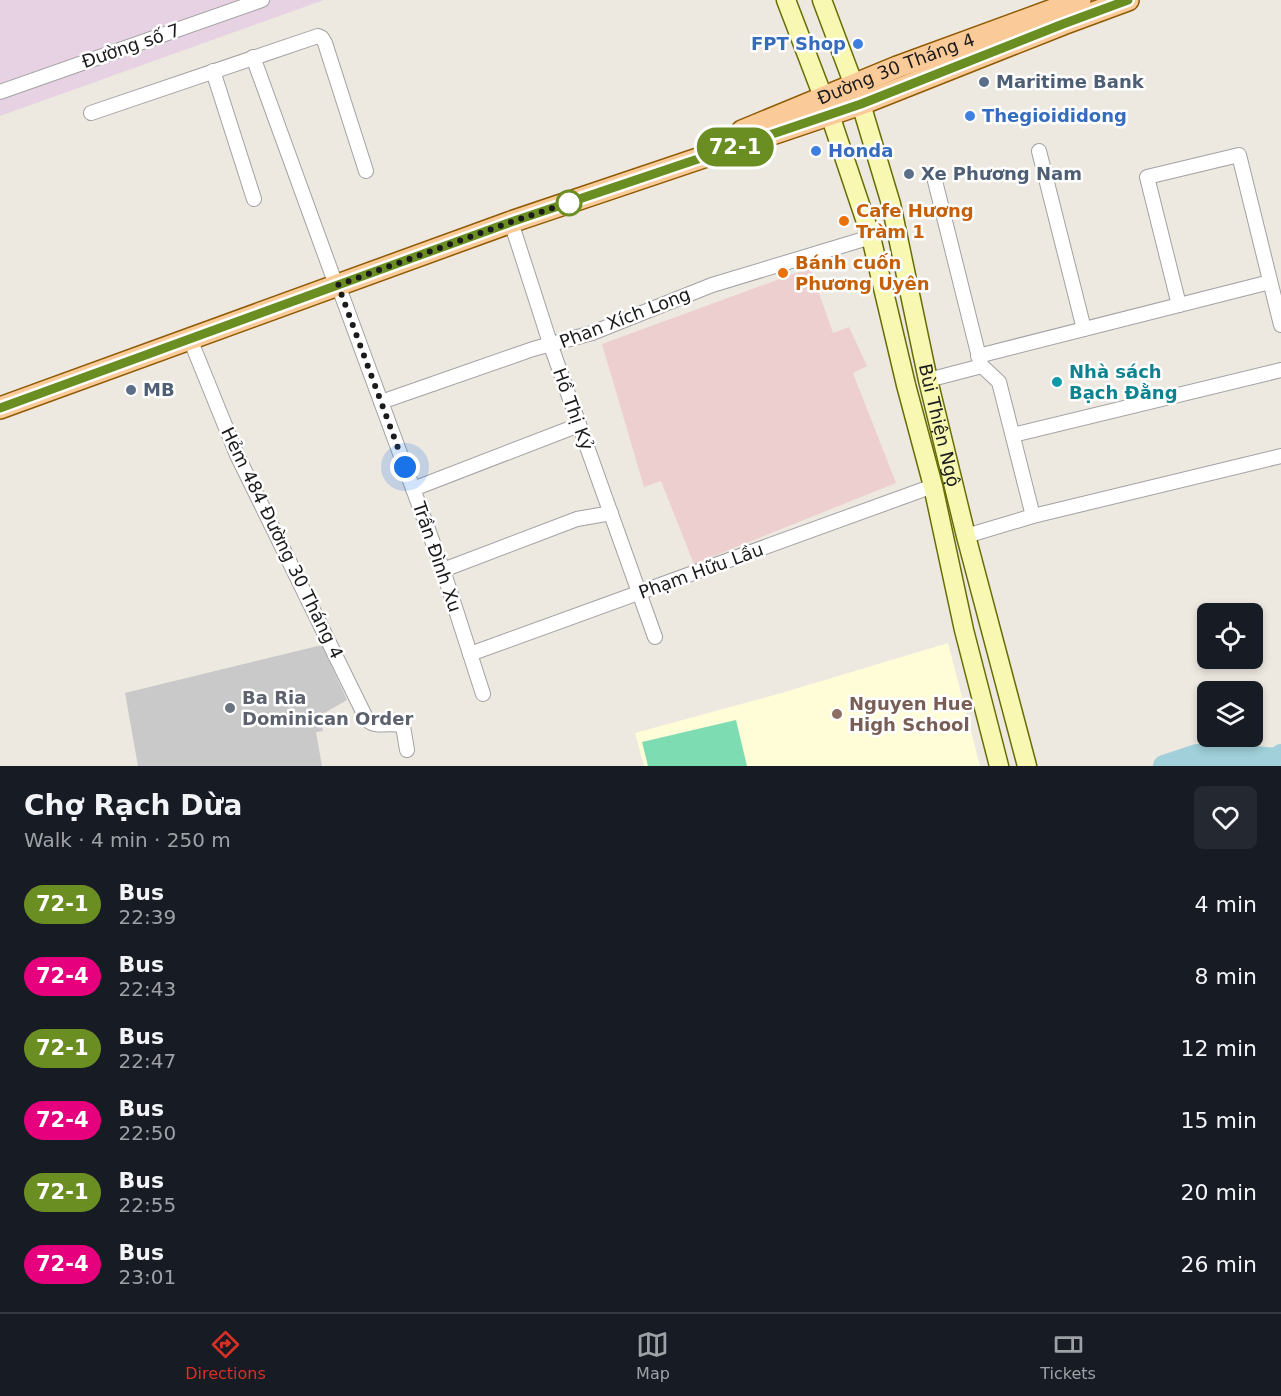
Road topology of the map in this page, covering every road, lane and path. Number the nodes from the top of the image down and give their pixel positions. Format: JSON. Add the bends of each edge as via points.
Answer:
{"nodes":[{"id":1,"x":262,"y":0,"type":"edge"},
{"id":2,"x":786,"y":0,"type":"edge"},
{"id":3,"x":822,"y":0,"type":"edge"},
{"id":4,"x":1080,"y":0,"type":"edge"},
{"id":5,"x":1128,"y":0,"type":"edge"},
{"id":6,"x":1099,"y":5,"type":"edge"},
{"id":7,"x":253,"y":57,"type":"junction"},
{"id":8,"x":213,"y":71,"type":"junction"},
{"id":9,"x":0,"y":92,"type":"edge"},
{"id":10,"x":858,"y":94,"type":"junction"},
{"id":11,"x":827,"y":106,"type":"junction"},
{"id":12,"x":91,"y":113,"type":"dead end"},
{"id":13,"x":1039,"y":151,"type":"dead end"},
{"id":14,"x":366,"y":171,"type":"dead end"},
{"id":15,"x":935,"y":181,"type":"dead end"},
{"id":16,"x":254,"y":199,"type":"dead end"},
{"id":17,"x":511,"y":222,"type":"junction"},
{"id":18,"x":871,"y":237,"type":"junction"},
{"id":19,"x":335,"y":280,"type":"junction"},
{"id":20,"x":1270,"y":282,"type":"junction"},
{"id":21,"x":1179,"y":305,"type":"junction"},
{"id":22,"x":1281,"y":325,"type":"edge"},
{"id":23,"x":1084,"y":329,"type":"junction"},
{"id":24,"x":190,"y":339,"type":"junction"},
{"id":25,"x":550,"y":346,"type":"junction"},
{"id":26,"x":980,"y":361,"type":"junction"},
{"id":27,"x":1281,"y":370,"type":"edge"},
{"id":28,"x":928,"y":380,"type":"junction"},
{"id":29,"x":906,"y":385,"type":"junction"},
{"id":30,"x":0,"y":393,"type":"edge"},
{"id":31,"x":381,"y":402,"type":"junction"},
{"id":32,"x":0,"y":408,"type":"edge"},
{"id":33,"x":579,"y":425,"type":"junction"},
{"id":34,"x":1013,"y":435,"type":"junction"},
{"id":35,"x":1281,"y":456,"type":"edge"},
{"id":36,"x":933,"y":486,"type":"junction"},
{"id":37,"x":413,"y":489,"type":"junction"},
{"id":38,"x":611,"y":513,"type":"junction"},
{"id":39,"x":1033,"y":516,"type":"junction"},
{"id":40,"x":966,"y":536,"type":"junction"},
{"id":41,"x":443,"y":570,"type":"junction"},
{"id":42,"x":640,"y":594,"type":"junction"},
{"id":43,"x":656,"y":637,"type":"dead end"},
{"id":44,"x":470,"y":654,"type":"junction"},
{"id":45,"x":483,"y":694,"type":"dead end"},
{"id":46,"x":408,"y":750,"type":"dead end"},
{"id":47,"x":999,"y":766,"type":"edge"},
{"id":48,"x":1027,"y":766,"type":"edge"}],
"edges":[{"from":1,"to":9,"type":"street","name":"Đường số 7"},
{"from":2,"to":11,"type":"main road","name":"Bùi Thiện Ngộ"},
{"from":3,"to":10,"type":"main road","name":"Bùi Thiện Ngộ"},
{"from":4,"to":10,"type":"main road","name":"Đường 30 Tháng 4"},
{"from":5,"to":6,"type":"main road","name":"Đường 30 Tháng 4"},
{"from":6,"to":10,"type":"main road","name":"Đường 30 Tháng 4"},
{"from":7,"to":8,"type":"street"},
{"from":7,"to":14,"type":"street","via":[[314,36],[322,38]]},
{"from":7,"to":19,"type":"street","name":"Trần Đình Xu"},
{"from":8,"to":12,"type":"street"},
{"from":8,"to":16,"type":"street"},
{"from":10,"to":11,"type":"main road","name":"Đường 30 Tháng 4"},
{"from":10,"to":28,"type":"main road","name":"Bùi Thiện Ngộ","via":[[891,204]]},
{"from":11,"to":17,"type":"main road","name":"Đường 30 Tháng 4"},
{"from":11,"to":18,"type":"main road","name":"Bùi Thiện Ngộ"},
{"from":11,"to":19,"type":"main road","name":"Đường 30 Tháng 4","via":[[494,214]]},
{"from":13,"to":23,"type":"street"},
{"from":15,"to":26,"type":"street"},
{"from":17,"to":19,"type":"main road","name":"Đường 30 Tháng 4"},
{"from":17,"to":25,"type":"street","name":"Hồ Thị Kỷ"},
{"from":18,"to":25,"type":"street","name":"Phan Xích Long","via":[[712,285]]},
{"from":18,"to":29,"type":"main road","name":"Bùi Thiện Ngộ"},
{"from":19,"to":24,"type":"main road","name":"Đường 30 Tháng 4"},
{"from":19,"to":30,"type":"main road","name":"Đường 30 Tháng 4"},
{"from":19,"to":31,"type":"street","name":"Trần Đình Xu"},
{"from":20,"to":21,"type":"street"},
{"from":20,"to":21,"type":"street","via":[[1239,154],[1147,177]]},
{"from":20,"to":22,"type":"street"},
{"from":21,"to":23,"type":"street"},
{"from":23,"to":26,"type":"street"},
{"from":24,"to":32,"type":"main road","name":"Đường 30 Tháng 4"},
{"from":24,"to":46,"type":"street","name":"Hẻm 484 Đường 30 Tháng 4","via":[[237,455],[367,720],[403,726]]},
{"from":25,"to":31,"type":"street","name":"Phan Xích Long"},
{"from":25,"to":33,"type":"street","name":"Hồ Thị Kỷ"},
{"from":26,"to":28,"type":"street"},
{"from":26,"to":34,"type":"street","via":[[999,382]]},
{"from":27,"to":34,"type":"street"},
{"from":28,"to":29,"type":"main road"},
{"from":28,"to":40,"type":"main road","name":"Bùi Thiện Ngộ"},
{"from":29,"to":36,"type":"main road","name":"Bùi Thiện Ngộ"},
{"from":31,"to":37,"type":"street","name":"Trần Đình Xu"},
{"from":33,"to":37,"type":"street"},
{"from":33,"to":38,"type":"street","name":"Hồ Thị Kỷ"},
{"from":34,"to":39,"type":"street"},
{"from":35,"to":39,"type":"street"},
{"from":36,"to":42,"type":"street","name":"Phạm Hữu Lầu"},
{"from":36,"to":47,"type":"main road","name":"Bùi Thiện Ngộ"},
{"from":37,"to":41,"type":"street","name":"Trần Đình Xu"},
{"from":38,"to":41,"type":"street","via":[[577,519]]},
{"from":38,"to":42,"type":"street","name":"Hồ Thị Kỷ"},
{"from":39,"to":40,"type":"street"},
{"from":40,"to":48,"type":"main road","name":"Bùi Thiện Ngộ"},
{"from":41,"to":44,"type":"street","name":"Trần Đình Xu"},
{"from":42,"to":43,"type":"street","name":"Hồ Thị Kỷ"},
{"from":42,"to":44,"type":"street","name":"Phạm Hữu Lầu"},
{"from":44,"to":45,"type":"street","name":"Trần Đình Xu"}]}
